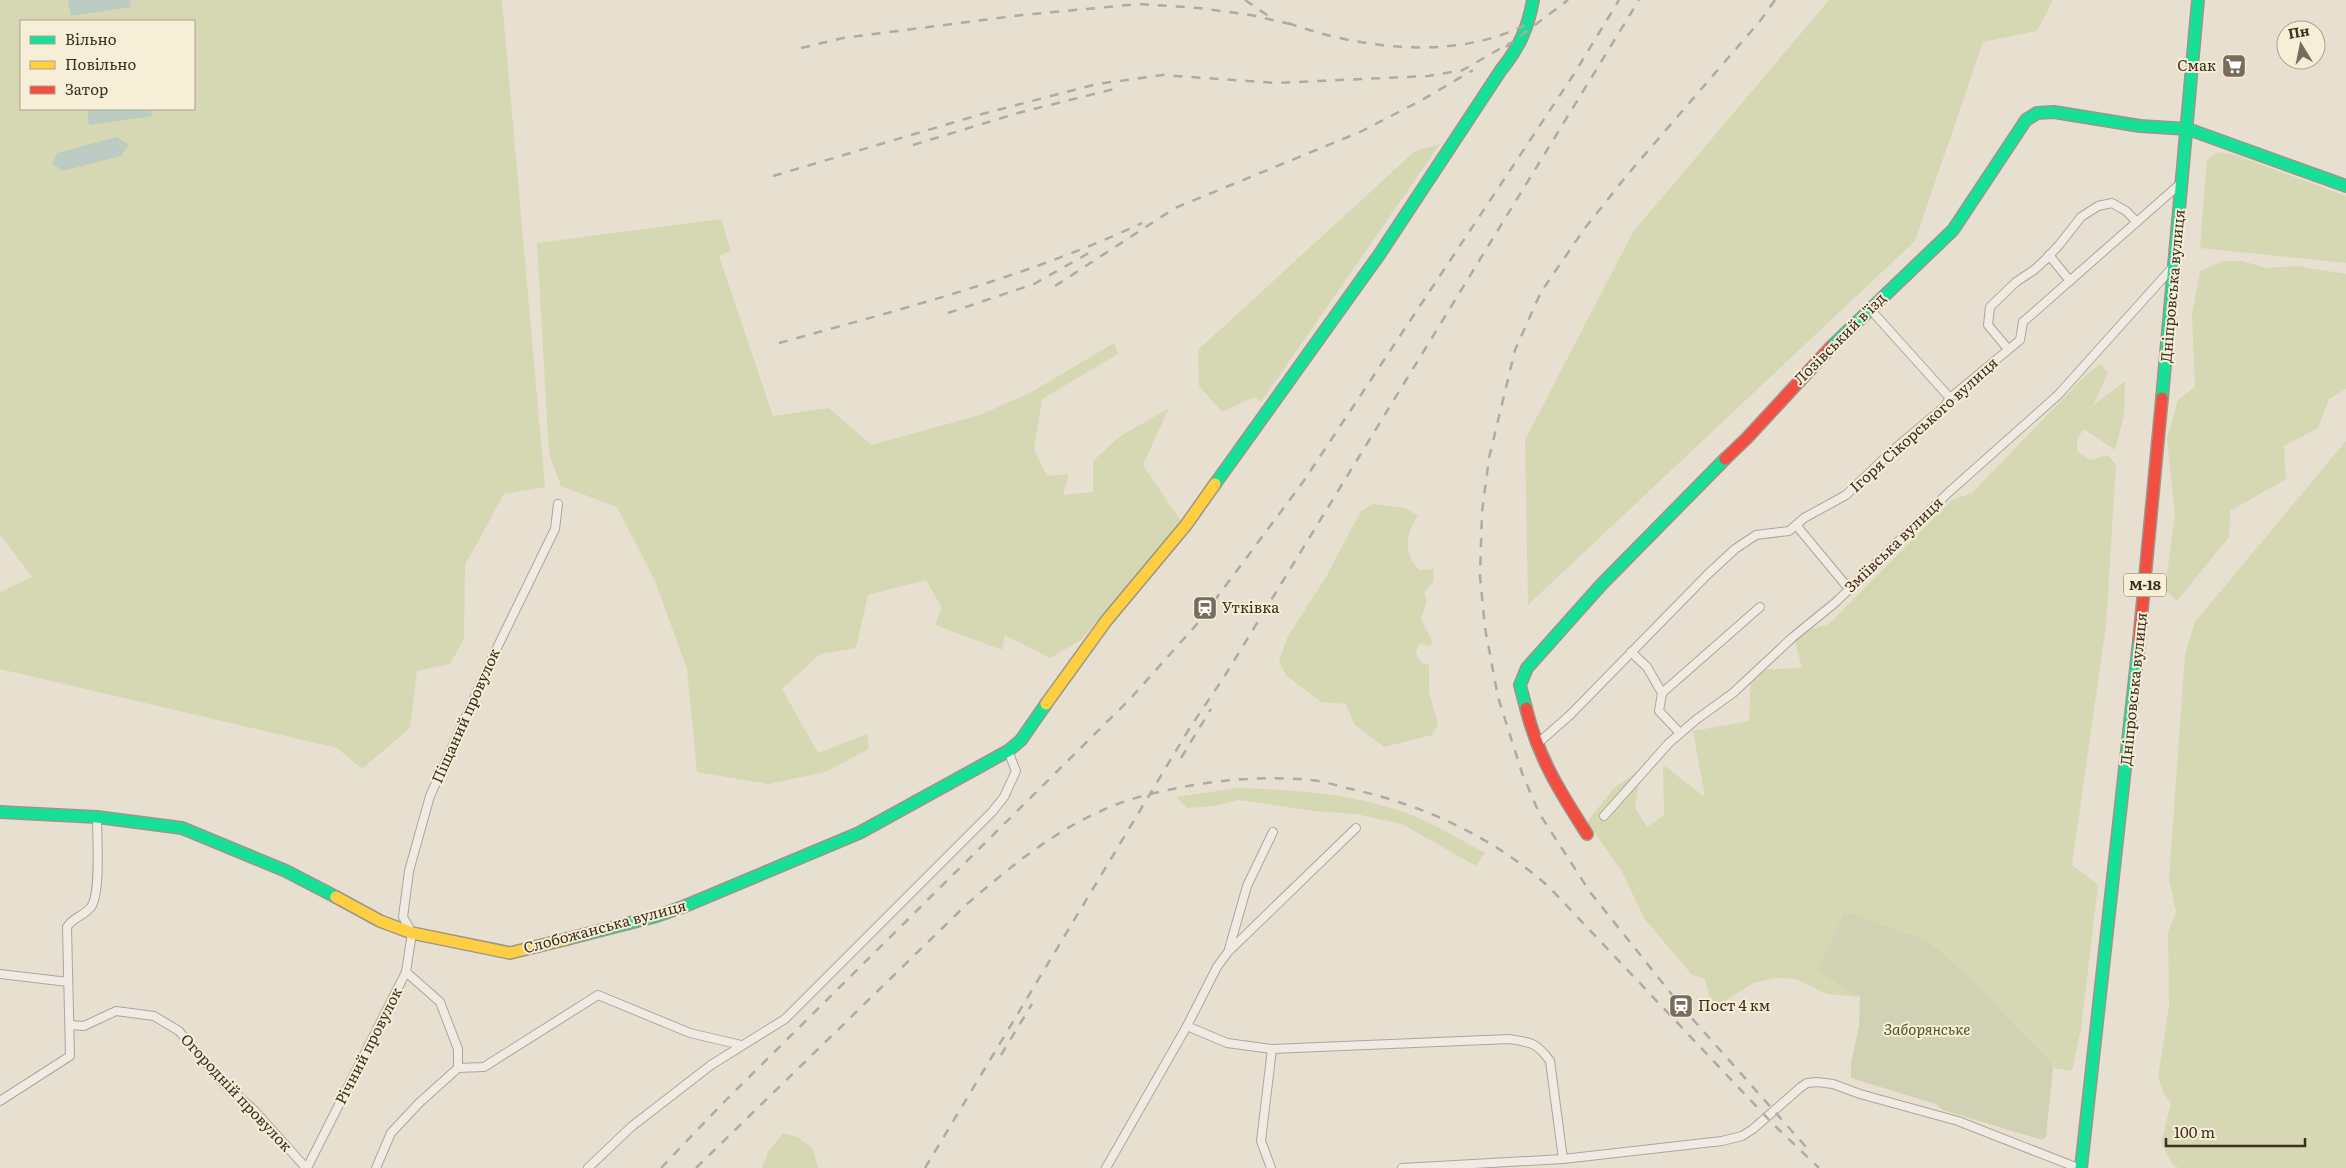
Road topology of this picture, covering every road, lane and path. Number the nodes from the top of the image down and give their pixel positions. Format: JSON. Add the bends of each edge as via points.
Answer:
{"nodes":[{"id":1,"x":1533,"y":0,"type":"edge"},
{"id":2,"x":2198,"y":0,"type":"edge"},
{"id":3,"x":2188,"y":129,"type":"junction"},
{"id":4,"x":2183,"y":182,"type":"junction"},
{"id":5,"x":2346,"y":186,"type":"edge"},
{"id":6,"x":2137,"y":222,"type":"junction"},
{"id":7,"x":2049,"y":255,"type":"junction"},
{"id":8,"x":2175,"y":265,"type":"junction"},
{"id":9,"x":2070,"y":281,"type":"junction"},
{"id":10,"x":1870,"y":309,"type":"junction"},
{"id":11,"x":2008,"y":349,"type":"junction"},
{"id":12,"x":1950,"y":398,"type":"junction"},
{"id":13,"x":558,"y":504,"type":"dead end"},
{"id":14,"x":1796,"y":525,"type":"junction"},
{"id":15,"x":1849,"y":589,"type":"junction"},
{"id":16,"x":1760,"y":607,"type":"dead end"},
{"id":17,"x":1631,"y":652,"type":"junction"},
{"id":18,"x":1662,"y":693,"type":"junction"},
{"id":19,"x":1680,"y":733,"type":"junction"},
{"id":20,"x":1536,"y":744,"type":"junction"},
{"id":21,"x":1008,"y":751,"type":"junction"},
{"id":22,"x":0,"y":812,"type":"edge"},
{"id":23,"x":1604,"y":816,"type":"dead end"},
{"id":24,"x":97,"y":818,"type":"junction"},
{"id":25,"x":1356,"y":828,"type":"dead end"},
{"id":26,"x":1273,"y":832,"type":"dead end"},
{"id":27,"x":1588,"y":834,"type":"dead end"},
{"id":28,"x":412,"y":933,"type":"junction"},
{"id":29,"x":1228,"y":952,"type":"junction"},
{"id":30,"x":406,"y":972,"type":"junction"},
{"id":31,"x":0,"y":974,"type":"edge"},
{"id":32,"x":68,"y":982,"type":"junction"},
{"id":33,"x":70,"y":1025,"type":"junction"},
{"id":34,"x":1187,"y":1026,"type":"junction"},
{"id":35,"x":741,"y":1045,"type":"junction"},
{"id":36,"x":1272,"y":1049,"type":"junction"},
{"id":37,"x":458,"y":1068,"type":"junction"},
{"id":38,"x":0,"y":1101,"type":"edge"},
{"id":39,"x":1563,"y":1159,"type":"junction"},
{"id":40,"x":1485,"y":1165,"type":"edge"},
{"id":41,"x":306,"y":1168,"type":"edge"},
{"id":42,"x":376,"y":1168,"type":"edge"},
{"id":43,"x":588,"y":1168,"type":"edge"},
{"id":44,"x":1106,"y":1168,"type":"edge"},
{"id":45,"x":1271,"y":1168,"type":"edge"},
{"id":46,"x":1402,"y":1168,"type":"edge"},
{"id":47,"x":2079,"y":1168,"type":"edge"}],
"edges":[{"from":1,"to":21,"type":"main road","name":"Слобожанська вулиця","via":[[1521,47],[1501,70],[1379,255],[1186,525],[1106,621],[1021,740]]},
{"from":2,"to":3,"type":"main road","name":"Дніпровська вулиця","number":"М-18"},
{"from":3,"to":4,"type":"main road","name":"Дніпровська вулиця","number":"М-18"},
{"from":3,"to":5,"type":"main road","name":"Лозівський в'їзд"},
{"from":3,"to":10,"type":"main road","name":"Лозівський в'їзд","via":[[2140,126],[2054,112],[2037,113],[2026,120],[1953,230]]},
{"from":4,"to":6,"type":"street","name":"Ігоря Сікорського вулиця"},
{"from":4,"to":8,"type":"main road","name":"Дніпровська вулиця","number":"М-18"},
{"from":6,"to":7,"type":"street","via":[[2126,210],[2112,203],[2098,206],[2080,217]]},
{"from":6,"to":9,"type":"street","name":"Ігоря Сікорського вулиця"},
{"from":7,"to":9,"type":"street"},
{"from":7,"to":11,"type":"street","via":[[1990,306],[1988,325]]},
{"from":8,"to":15,"type":"street","name":"Зміївська вулиця","via":[[2058,395],[1949,492]]},
{"from":8,"to":47,"type":"main road","name":"Дніпровська вулиця","number":"М-18","via":[[2136,676]]},
{"from":9,"to":11,"type":"street","name":"Ігоря Сікорського вулиця","via":[[2023,322],[2020,340]]},
{"from":10,"to":12,"type":"street"},
{"from":10,"to":20,"type":"main road","name":"Лозівський в'їзд","via":[[1601,585],[1527,668],[1520,685]]},
{"from":11,"to":12,"type":"street","name":"Ігоря Сікорського вулиця"},
{"from":12,"to":14,"type":"street","name":"Ігоря Сікорського вулиця","via":[[1846,496]]},
{"from":13,"to":28,"type":"street","name":"Піщаний провулок","via":[[555,529],[494,652],[430,796],[407,880],[403,916]]},
{"from":14,"to":15,"type":"street"},
{"from":14,"to":17,"type":"street","name":"Ігоря Сікорського вулиця","via":[[1789,531],[1756,535],[1744,542],[1707,574]]},
{"from":15,"to":19,"type":"street","name":"Зміївська вулиця","via":[[1733,693]]},
{"from":16,"to":18,"type":"street"},
{"from":17,"to":18,"type":"street","via":[[1647,667]]},
{"from":17,"to":20,"type":"street","name":"Ігоря Сікорського вулиця"},
{"from":18,"to":19,"type":"street","via":[[1659,711]]},
{"from":19,"to":23,"type":"street","name":"Зміївська вулиця"},
{"from":20,"to":27,"type":"main road","via":[[1560,792]]},
{"from":21,"to":28,"type":"main road","name":"Слобожанська вулиця","via":[[858,833],[658,916],[510,953]]},
{"from":21,"to":35,"type":"street","via":[[1016,771],[1004,797],[992,812],[784,1019]]},
{"from":22,"to":24,"type":"main road","name":"Слобожанська вулиця"},
{"from":24,"to":28,"type":"main road","name":"Слобожанська вулиця","via":[[182,828],[286,871],[380,921]]},
{"from":24,"to":32,"type":"street","via":[[96,894],[91,907],[72,919],[68,927]]},
{"from":25,"to":29,"type":"street"},
{"from":26,"to":29,"type":"street","via":[[1248,886]]},
{"from":28,"to":30,"type":"street"},
{"from":29,"to":34,"type":"street"},
{"from":30,"to":37,"type":"street","name":"Річний провулок","via":[[440,1002],[458,1049]]},
{"from":30,"to":41,"type":"street","name":"Річний провулок"},
{"from":31,"to":32,"type":"street"},
{"from":32,"to":33,"type":"street"},
{"from":33,"to":38,"type":"street","via":[[70,1056]]},
{"from":33,"to":41,"type":"street","name":"Огородній провулок","via":[[84,1026],[116,1011],[154,1016],[179,1031],[224,1084],[254,1110]]},
{"from":34,"to":36,"type":"street","via":[[1227,1042]]},
{"from":34,"to":44,"type":"street"},
{"from":35,"to":37,"type":"street","via":[[690,1034],[598,995],[484,1067]]},
{"from":35,"to":43,"type":"street","via":[[631,1127]]},
{"from":36,"to":39,"type":"street","via":[[1509,1039],[1531,1042],[1550,1061]]},
{"from":36,"to":45,"type":"street","via":[[1261,1141]]},
{"from":37,"to":42,"type":"street","via":[[391,1133]]},
{"from":39,"to":40,"type":"street"},
{"from":39,"to":47,"type":"street","via":[[1742,1136],[1808,1082],[1818,1082],[1958,1121]]},
{"from":40,"to":46,"type":"street"}]}
